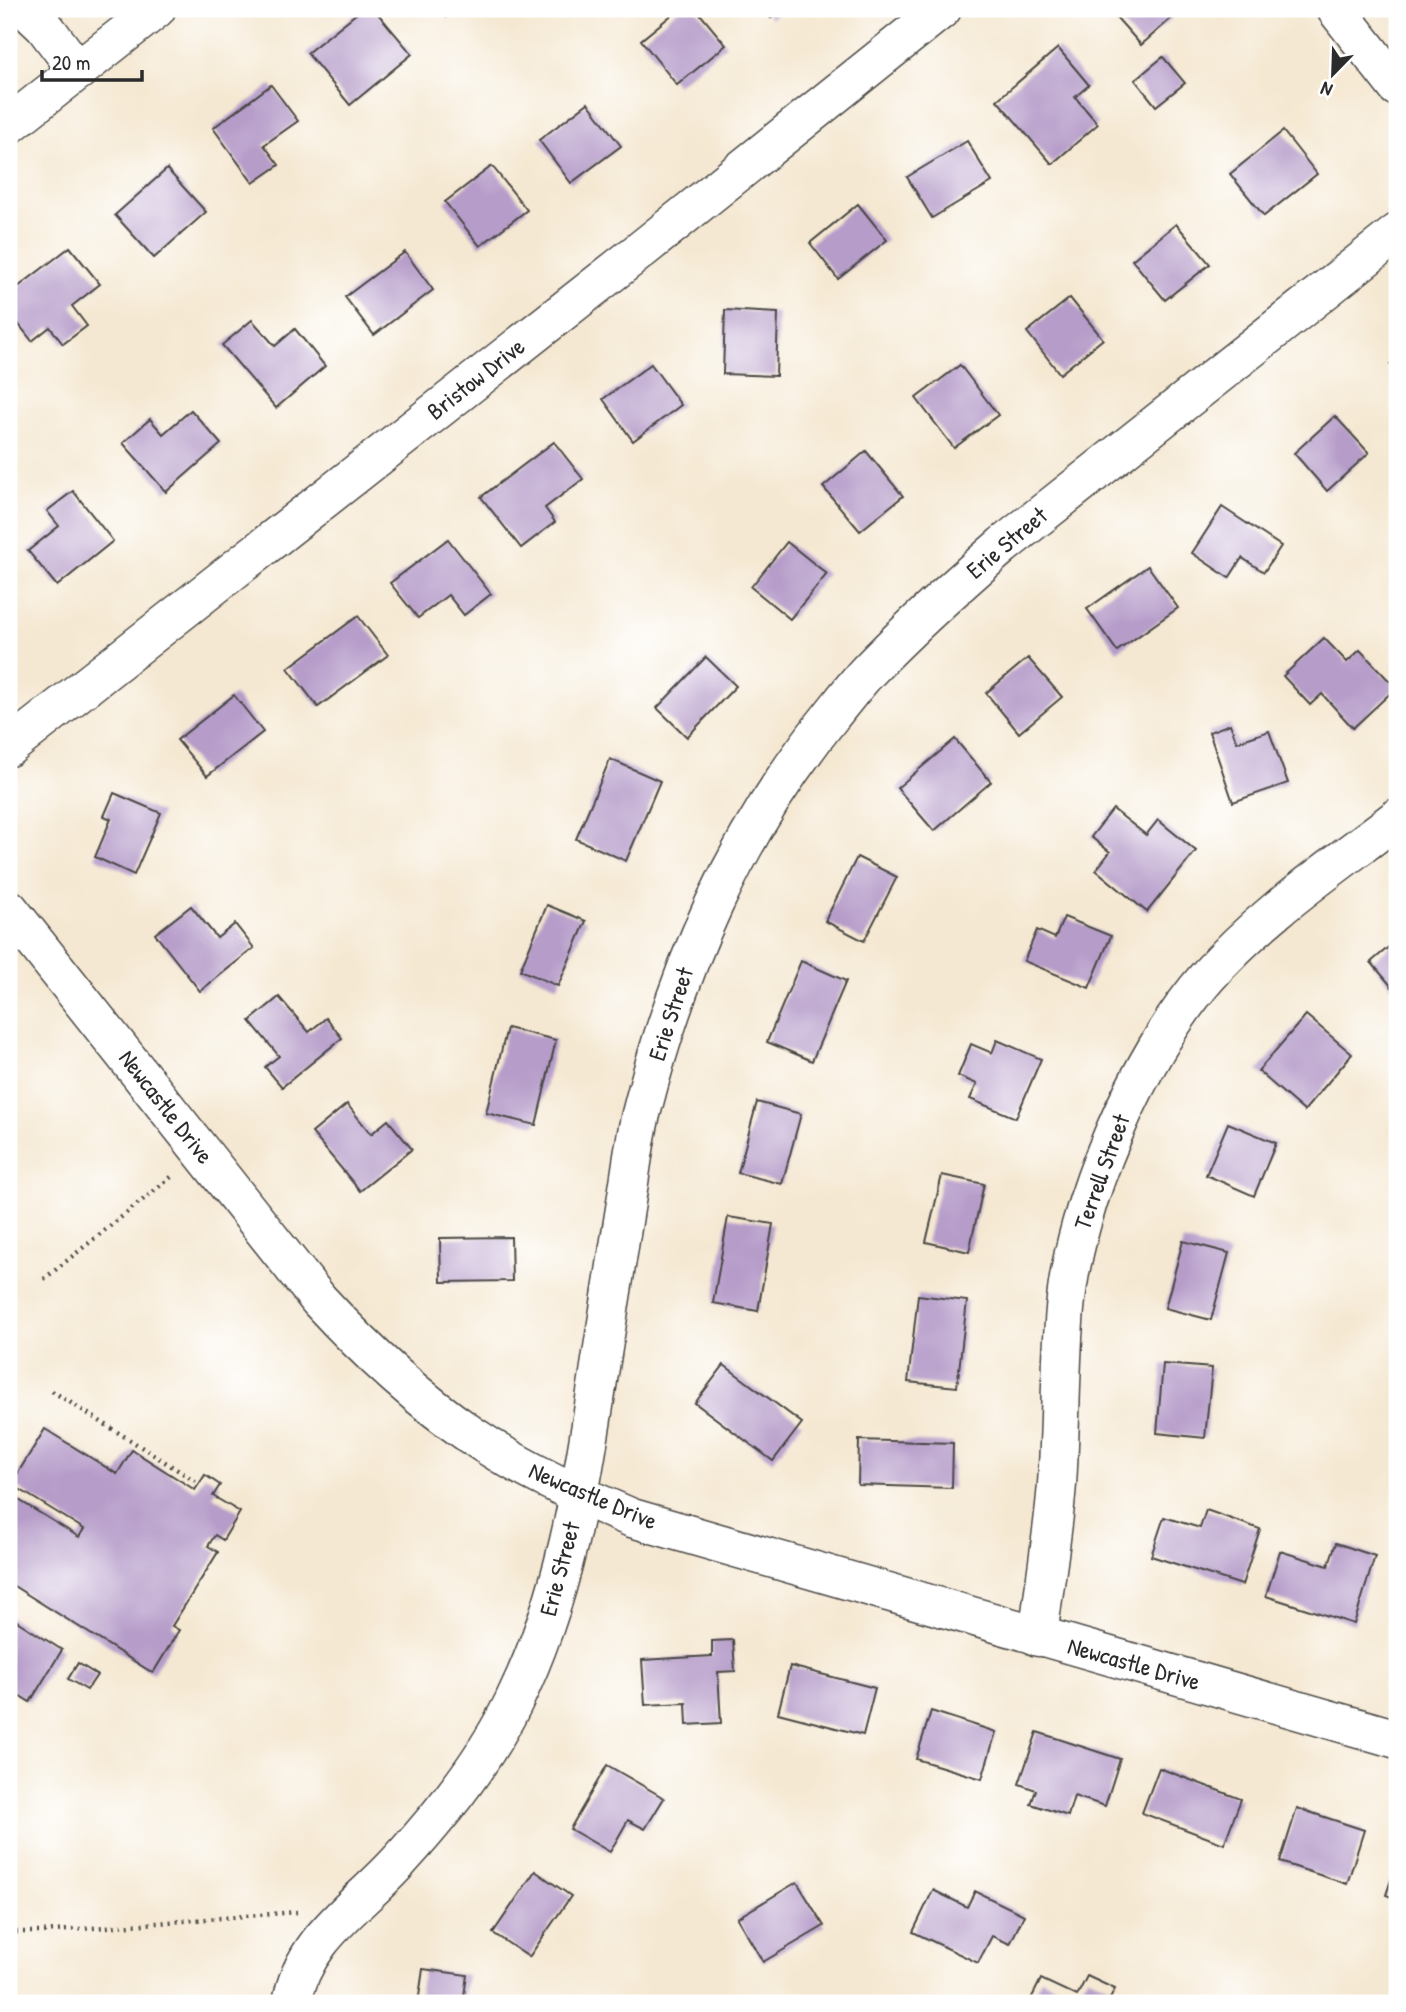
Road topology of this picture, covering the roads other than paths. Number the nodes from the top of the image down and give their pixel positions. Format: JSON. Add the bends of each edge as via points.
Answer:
{"nodes":[{"id":1,"x":26,"y":9,"type":"edge"},
{"id":2,"x":156,"y":9,"type":"edge"},
{"id":3,"x":942,"y":9,"type":"edge"},
{"id":4,"x":1336,"y":9,"type":"edge"},
{"id":5,"x":78,"y":71,"type":"junction"},
{"id":6,"x":1397,"y":87,"type":"edge"},
{"id":7,"x":9,"y":125,"type":"edge"},
{"id":8,"x":1397,"y":233,"type":"edge"},
{"id":9,"x":9,"y":747,"type":"edge"},
{"id":10,"x":1397,"y":818,"type":"edge"},
{"id":11,"x":9,"y":909,"type":"edge"},
{"id":12,"x":579,"y":1495,"type":"junction"},
{"id":13,"x":1038,"y":1637,"type":"junction"},
{"id":14,"x":1397,"y":1739,"type":"edge"},
{"id":15,"x":292,"y":2003,"type":"edge"}],
"edges":[{"from":1,"to":5,"type":"street"},
{"from":2,"to":5,"type":"street"},
{"from":3,"to":9,"type":"street","name":"Bristow Drive"},
{"from":4,"to":6,"type":"street"},
{"from":5,"to":7,"type":"street"},
{"from":8,"to":12,"type":"street","name":"Erie Street","via":[[949,591],[866,673],[770,798],[737,855],[691,954],[664,1028],[640,1119]]},
{"from":10,"to":13,"type":"street","name":"Terrell Street","via":[[1285,904],[1206,978],[1171,1024],[1130,1096],[1098,1172],[1067,1296],[1057,1485]]},
{"from":11,"to":12,"type":"street","name":"Newcastle Drive","via":[[352,1336],[411,1390],[471,1435]]},
{"from":12,"to":13,"type":"street","name":"Newcastle Drive","via":[[632,1518]]},
{"from":12,"to":15,"type":"street","name":"Erie Street","via":[[545,1629],[493,1739],[449,1804],[309,1955]]},
{"from":13,"to":14,"type":"street","name":"Newcastle Drive"}]}
